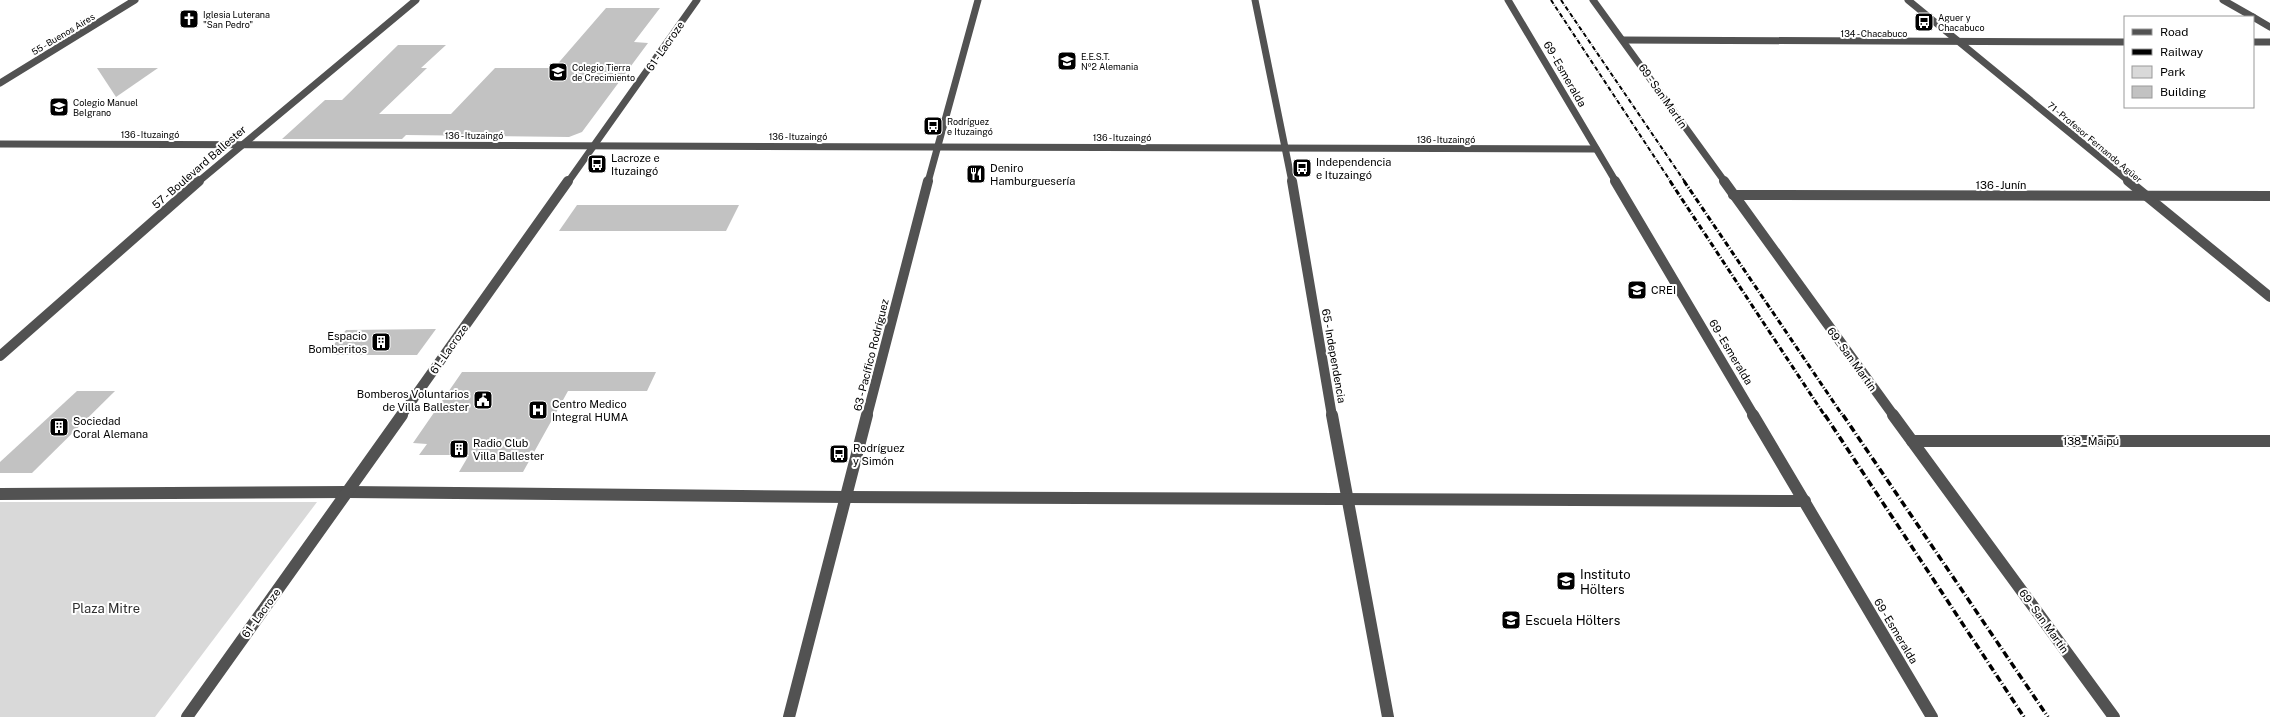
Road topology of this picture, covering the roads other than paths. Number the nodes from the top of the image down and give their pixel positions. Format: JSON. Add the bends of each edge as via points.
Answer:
{"nodes":[{"id":1,"x":135,"y":0,"type":"edge"},
{"id":2,"x":416,"y":0,"type":"edge"},
{"id":3,"x":697,"y":0,"type":"edge"},
{"id":4,"x":978,"y":0,"type":"edge"},
{"id":5,"x":1255,"y":0,"type":"edge"},
{"id":6,"x":1508,"y":0,"type":"edge"},
{"id":7,"x":1593,"y":0,"type":"edge"},
{"id":8,"x":1908,"y":0,"type":"edge"},
{"id":9,"x":2223,"y":0,"type":"edge"},
{"id":10,"x":2251,"y":16,"type":"edge"},
{"id":11,"x":2254,"y":18,"type":"edge"},
{"id":12,"x":2270,"y":27,"type":"edge"},
{"id":13,"x":1623,"y":40,"type":"junction"},
{"id":14,"x":2124,"y":42,"type":"edge"},
{"id":15,"x":2254,"y":42,"type":"edge"},
{"id":16,"x":2270,"y":42,"type":"edge"},
{"id":17,"x":1960,"y":43,"type":"junction"},
{"id":18,"x":0,"y":83,"type":"edge"},
{"id":19,"x":242,"y":143,"type":"junction"},
{"id":20,"x":0,"y":144,"type":"edge"},
{"id":21,"x":594,"y":146,"type":"junction"},
{"id":22,"x":938,"y":146,"type":"junction"},
{"id":23,"x":1286,"y":148,"type":"junction"},
{"id":24,"x":1596,"y":149,"type":"junction"},
{"id":25,"x":1733,"y":195,"type":"junction"},
{"id":26,"x":2144,"y":196,"type":"junction"},
{"id":27,"x":2270,"y":196,"type":"edge"},
{"id":28,"x":2270,"y":297,"type":"edge"},
{"id":29,"x":0,"y":356,"type":"edge"},
{"id":30,"x":1912,"y":441,"type":"junction"},
{"id":31,"x":2270,"y":441,"type":"edge"},
{"id":32,"x":348,"y":492,"type":"junction"},
{"id":33,"x":0,"y":494,"type":"edge"},
{"id":34,"x":848,"y":497,"type":"junction"},
{"id":35,"x":1346,"y":499,"type":"junction"},
{"id":36,"x":1805,"y":501,"type":"junction"},
{"id":37,"x":187,"y":717,"type":"edge"},
{"id":38,"x":788,"y":717,"type":"edge"},
{"id":39,"x":1388,"y":717,"type":"edge"},
{"id":40,"x":1932,"y":717,"type":"edge"},
{"id":41,"x":2114,"y":717,"type":"edge"}],
"edges":[{"from":1,"to":18,"type":"street","name":"55 - Buenos Aires"},
{"from":2,"to":19,"type":"street","name":"57 - Boulevard Ballester"},
{"from":3,"to":21,"type":"street","name":"61 - Lacroze"},
{"from":4,"to":22,"type":"street","name":"63 - Pacífico Rodríguez"},
{"from":5,"to":23,"type":"street","name":"65 - Independencia"},
{"from":6,"to":24,"type":"street","name":"69 - Esmeralda"},
{"from":7,"to":13,"type":"street","name":"69 - San Martín"},
{"from":8,"to":17,"type":"street","name":"71 - Profesor Fernando Agüer"},
{"from":9,"to":10,"type":"street"},
{"from":11,"to":12,"type":"street"},
{"from":13,"to":17,"type":"street","name":"134 - Chacabuco"},
{"from":13,"to":25,"type":"street","name":"69 - San Martín"},
{"from":14,"to":17,"type":"street","name":"134 - Chacabuco"},
{"from":15,"to":16,"type":"street"},
{"from":17,"to":26,"type":"street","name":"71 - Profesor Fernando Agüer"},
{"from":19,"to":20,"type":"street","name":"136 - Ituzaingó"},
{"from":19,"to":21,"type":"street","name":"136 - Ituzaingó"},
{"from":19,"to":29,"type":"street","name":"57 - Boulevard Ballester"},
{"from":21,"to":22,"type":"street","name":"136 - Ituzaingó"},
{"from":21,"to":32,"type":"street","name":"61 - Lacroze"},
{"from":22,"to":23,"type":"street","name":"136 - Ituzaingó"},
{"from":22,"to":34,"type":"street","name":"63 - Pacífico Rodríguez"},
{"from":23,"to":24,"type":"street","name":"136 - Ituzaingó"},
{"from":23,"to":35,"type":"street","name":"65 - Independencia"},
{"from":24,"to":36,"type":"street","name":"69 - Esmeralda"},
{"from":25,"to":26,"type":"street","name":"136 - Junín"},
{"from":25,"to":30,"type":"street","name":"69 - San Martín"},
{"from":26,"to":27,"type":"street","name":"136 - Junín"},
{"from":26,"to":28,"type":"street","name":"71 - Profesor Fernando Agüer"},
{"from":30,"to":31,"type":"street","name":"138 - Maipú"},
{"from":30,"to":41,"type":"street","name":"69 - San Martín"},
{"from":32,"to":33,"type":"street"},
{"from":32,"to":34,"type":"street"},
{"from":32,"to":37,"type":"street","name":"61 - Lacroze"},
{"from":34,"to":35,"type":"street"},
{"from":34,"to":38,"type":"street","name":"63 - Pacífico Rodríguez"},
{"from":35,"to":36,"type":"street"},
{"from":35,"to":39,"type":"street","name":"65 - Independencia"},
{"from":36,"to":40,"type":"street","name":"69 - Esmeralda"}]}
